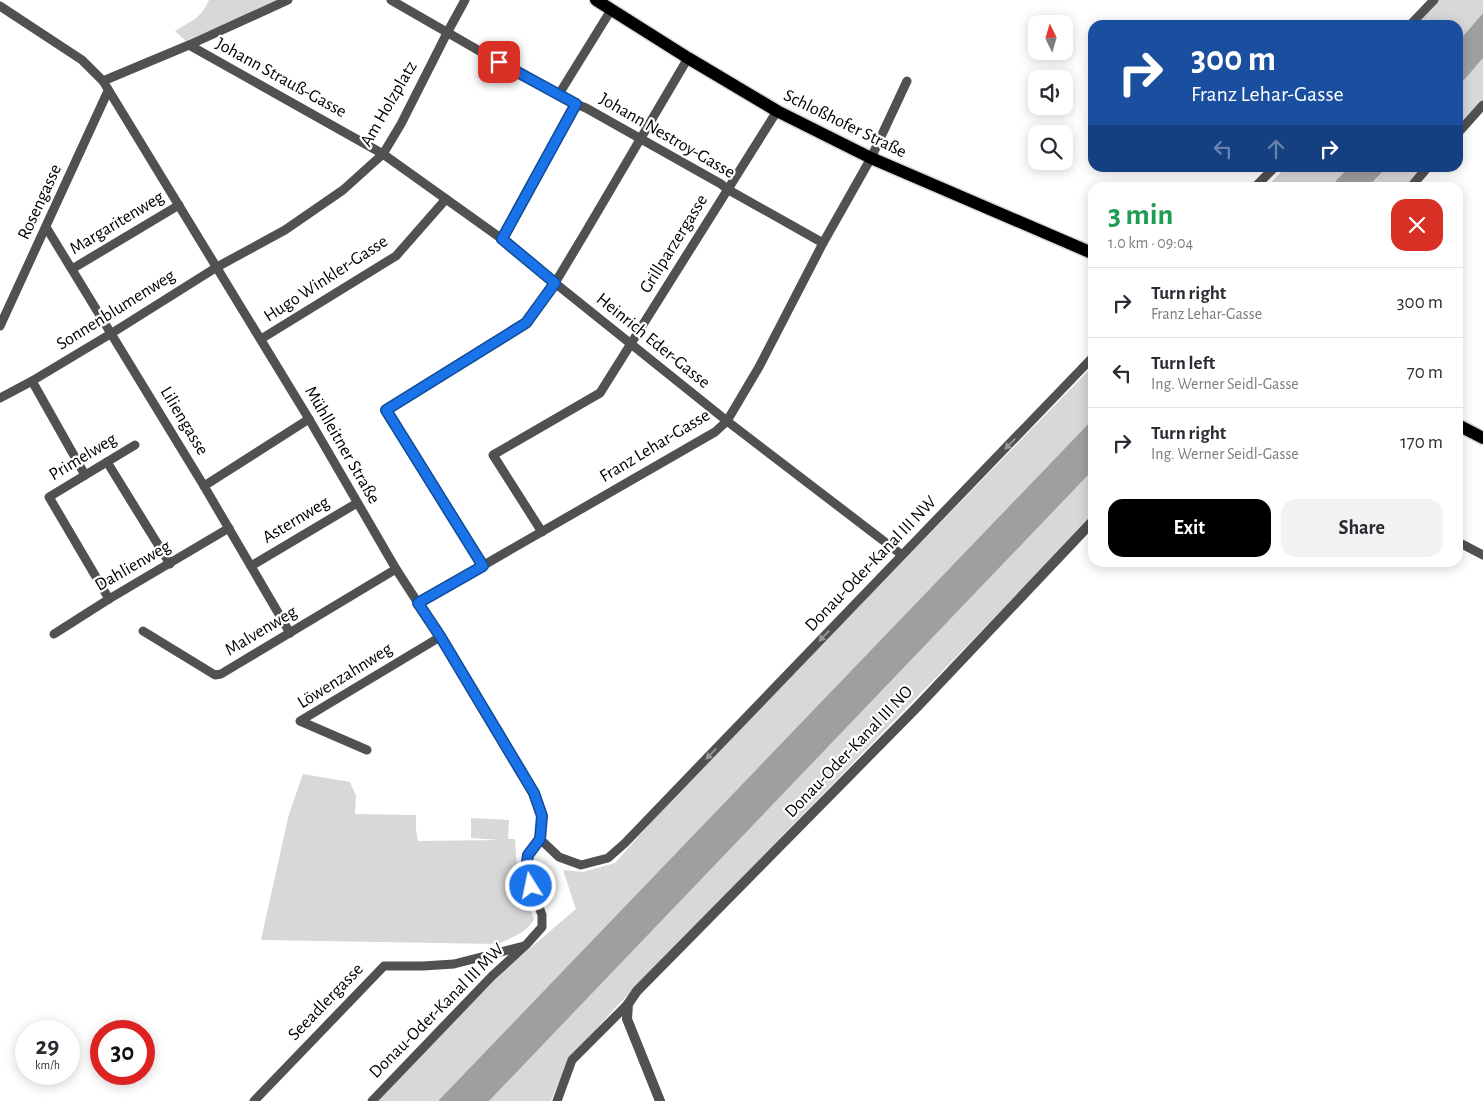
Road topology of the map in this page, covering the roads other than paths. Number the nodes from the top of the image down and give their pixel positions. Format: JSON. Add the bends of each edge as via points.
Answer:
{"nodes":[{"id":1,"x":288,"y":0,"type":"edge"},
{"id":2,"x":391,"y":0,"type":"edge"},
{"id":3,"x":465,"y":0,"type":"edge"},
{"id":4,"x":596,"y":0,"type":"edge"},
{"id":5,"x":1434,"y":0,"type":"edge"},
{"id":6,"x":0,"y":6,"type":"edge"},
{"id":7,"x":611,"y":10,"type":"junction"},
{"id":8,"x":1415,"y":20,"type":"edge"},
{"id":9,"x":447,"y":32,"type":"junction"},
{"id":10,"x":189,"y":45,"type":"junction"},
{"id":11,"x":688,"y":58,"type":"junction"},
{"id":12,"x":907,"y":80,"type":"dead end"},
{"id":13,"x":103,"y":82,"type":"junction"},
{"id":14,"x":108,"y":91,"type":"junction"},
{"id":15,"x":558,"y":94,"type":"junction"},
{"id":16,"x":576,"y":104,"type":"junction"},
{"id":17,"x":1483,"y":105,"type":"edge"},
{"id":18,"x":777,"y":111,"type":"junction"},
{"id":19,"x":1463,"y":127,"type":"edge"},
{"id":20,"x":640,"y":138,"type":"junction"},
{"id":21,"x":383,"y":154,"type":"junction"},
{"id":22,"x":871,"y":158,"type":"junction"},
{"id":23,"x":1270,"y":172,"type":"edge"},
{"id":24,"x":1424,"y":172,"type":"edge"},
{"id":25,"x":1260,"y":182,"type":"edge"},
{"id":26,"x":1415,"y":182,"type":"edge"},
{"id":27,"x":727,"y":189,"type":"junction"},
{"id":28,"x":446,"y":199,"type":"junction"},
{"id":29,"x":179,"y":205,"type":"junction"},
{"id":30,"x":46,"y":227,"type":"junction"},
{"id":31,"x":502,"y":239,"type":"junction"},
{"id":32,"x":823,"y":243,"type":"junction"},
{"id":33,"x":1088,"y":251,"type":"edge"},
{"id":34,"x":216,"y":267,"type":"junction"},
{"id":35,"x":72,"y":269,"type":"junction"},
{"id":36,"x":555,"y":283,"type":"junction"},
{"id":37,"x":0,"y":326,"type":"edge"},
{"id":38,"x":112,"y":333,"type":"junction"},
{"id":39,"x":261,"y":339,"type":"junction"},
{"id":40,"x":632,"y":344,"type":"junction"},
{"id":41,"x":1088,"y":362,"type":"edge"},
{"id":42,"x":32,"y":381,"type":"junction"},
{"id":43,"x":0,"y":398,"type":"edge"},
{"id":44,"x":309,"y":419,"type":"junction"},
{"id":45,"x":727,"y":420,"type":"junction"},
{"id":46,"x":1463,"y":428,"type":"edge"},
{"id":47,"x":1483,"y":438,"type":"edge"},
{"id":48,"x":135,"y":445,"type":"dead end"},
{"id":49,"x":107,"y":462,"type":"junction"},
{"id":50,"x":86,"y":475,"type":"junction"},
{"id":51,"x":204,"y":486,"type":"junction"},
{"id":52,"x":357,"y":503,"type":"junction"},
{"id":53,"x":1088,"y":526,"type":"edge"},
{"id":54,"x":229,"y":528,"type":"junction"},
{"id":55,"x":542,"y":532,"type":"junction"},
{"id":56,"x":1463,"y":545,"type":"edge"},
{"id":57,"x":902,"y":555,"type":"junction"},
{"id":58,"x":1483,"y":555,"type":"edge"},
{"id":59,"x":170,"y":564,"type":"junction"},
{"id":60,"x":251,"y":566,"type":"junction"},
{"id":61,"x":483,"y":566,"type":"junction"},
{"id":62,"x":396,"y":569,"type":"junction"},
{"id":63,"x":108,"y":599,"type":"junction"},
{"id":64,"x":418,"y":603,"type":"junction"},
{"id":65,"x":143,"y":631,"type":"dead end"},
{"id":66,"x":290,"y":633,"type":"junction"},
{"id":67,"x":54,"y":634,"type":"dead end"},
{"id":68,"x":440,"y":636,"type":"junction"},
{"id":69,"x":367,"y":750,"type":"dead end"},
{"id":70,"x":540,"y":839,"type":"junction"},
{"id":71,"x":526,"y":945,"type":"junction"},
{"id":72,"x":628,"y":1004,"type":"junction"},
{"id":73,"x":254,"y":1101,"type":"edge"},
{"id":74,"x":372,"y":1101,"type":"edge"},
{"id":75,"x":557,"y":1101,"type":"edge"},
{"id":76,"x":660,"y":1101,"type":"edge"}],
"edges":[{"from":1,"to":10,"type":"street"},
{"from":2,"to":9,"type":"street","name":"Johann Nestroy-Gasse"},
{"from":3,"to":9,"type":"street","name":"Am Holzplatz"},
{"from":4,"to":7,"type":"main road","name":"Schloßhofer Straße"},
{"from":5,"to":8,"type":"street"},
{"from":6,"to":13,"type":"street","name":"Mühlleitner Straße","via":[[82,60]]},
{"from":7,"to":11,"type":"main road","name":"Schloßhofer Straße"},
{"from":7,"to":15,"type":"street"},
{"from":9,"to":15,"type":"street","name":"Johann Nestroy-Gasse"},
{"from":9,"to":21,"type":"street","name":"Am Holzplatz"},
{"from":10,"to":13,"type":"street"},
{"from":10,"to":21,"type":"street","name":"Johann Strauß-Gasse"},
{"from":11,"to":18,"type":"main road","name":"Schloßhofer Straße"},
{"from":11,"to":20,"type":"street"},
{"from":12,"to":22,"type":"street","name":"Franz Lehar-Gasse"},
{"from":13,"to":14,"type":"street","name":"Mühlleitner Straße"},
{"from":14,"to":29,"type":"street","name":"Mühlleitner Straße"},
{"from":14,"to":30,"type":"street","name":"Rosengasse"},
{"from":15,"to":16,"type":"street","name":"Johann Nestroy-Gasse"},
{"from":16,"to":20,"type":"street","name":"Johann Nestroy-Gasse"},
{"from":16,"to":31,"type":"street"},
{"from":17,"to":19,"type":"street"},
{"from":18,"to":22,"type":"main road","name":"Schloßhofer Straße"},
{"from":18,"to":27,"type":"street","name":"Grillparzergasse"},
{"from":20,"to":27,"type":"street","name":"Johann Nestroy-Gasse"},
{"from":20,"to":36,"type":"street"},
{"from":21,"to":28,"type":"street","name":"Heinrich Eder-Gasse"},
{"from":21,"to":34,"type":"street","name":"Am Holzplatz","via":[[343,190],[292,225]]},
{"from":22,"to":32,"type":"street","name":"Franz Lehar-Gasse"},
{"from":22,"to":33,"type":"main road","name":"Schloßhofer Straße"},
{"from":23,"to":25,"type":"street"},
{"from":24,"to":26,"type":"street"},
{"from":27,"to":32,"type":"street","name":"Johann Nestroy-Gasse"},
{"from":27,"to":40,"type":"street","name":"Grillparzergasse"},
{"from":28,"to":31,"type":"street","name":"Heinrich Eder-Gasse"},
{"from":28,"to":39,"type":"street","name":"Hugo Winkler-Gasse","via":[[396,256]]},
{"from":29,"to":34,"type":"street","name":"Mühlleitner Straße"},
{"from":29,"to":35,"type":"street","name":"Margaritenweg"},
{"from":30,"to":35,"type":"street","name":"Liliengasse"},
{"from":30,"to":37,"type":"street","name":"Rosengasse"},
{"from":31,"to":36,"type":"street","name":"Heinrich Eder-Gasse"},
{"from":32,"to":45,"type":"street","name":"Franz Lehar-Gasse","via":[[759,367]]},
{"from":34,"to":38,"type":"street","name":"Sonnenblumenweg"},
{"from":34,"to":39,"type":"street","name":"Mühlleitner Straße"},
{"from":35,"to":38,"type":"street","name":"Liliengasse"},
{"from":36,"to":40,"type":"street","name":"Heinrich Eder-Gasse"},
{"from":36,"to":61,"type":"street","via":[[526,323],[386,410]]},
{"from":38,"to":42,"type":"street","name":"Sonnenblumenweg"},
{"from":38,"to":51,"type":"street","name":"Liliengasse"},
{"from":39,"to":44,"type":"street","name":"Mühlleitner Straße"},
{"from":40,"to":45,"type":"street","name":"Heinrich Eder-Gasse"},
{"from":40,"to":55,"type":"street","name":"Grillparzergasse","via":[[600,393],[494,455]]},
{"from":41,"to":57,"type":"street","name":"Donau-Oder-Kanal III NW","one_way":true},
{"from":42,"to":43,"type":"street","name":"Sonnenblumenweg"},
{"from":42,"to":50,"type":"street"},
{"from":44,"to":51,"type":"street"},
{"from":44,"to":52,"type":"street","name":"Mühlleitner Straße"},
{"from":45,"to":55,"type":"street","name":"Franz Lehar-Gasse","via":[[715,432]]},
{"from":45,"to":57,"type":"street","name":"Heinrich Eder-Gasse"},
{"from":46,"to":47,"type":"main road"},
{"from":48,"to":49,"type":"street","name":"Primelweg"},
{"from":49,"to":50,"type":"street","name":"Primelweg"},
{"from":49,"to":59,"type":"street"},
{"from":50,"to":63,"type":"street","name":"Primelweg","via":[[49,497]]},
{"from":51,"to":54,"type":"street","name":"Liliengasse"},
{"from":52,"to":60,"type":"street","name":"Asternweg"},
{"from":52,"to":62,"type":"street","name":"Mühlleitner Straße"},
{"from":53,"to":72,"type":"street","name":"Donau-Oder-Kanal III NO","via":[[918,706],[637,991]]},
{"from":54,"to":59,"type":"street","name":"Dahlienweg"},
{"from":54,"to":60,"type":"street","name":"Liliengasse"},
{"from":55,"to":61,"type":"street","name":"Franz Lehar-Gasse"},
{"from":56,"to":58,"type":"street"},
{"from":57,"to":70,"type":"street","name":"Donau-Oder-Kanal III NW","one_way":true,"via":[[608,858],[581,865],[559,858]]},
{"from":59,"to":63,"type":"street","name":"Dahlienweg"},
{"from":60,"to":66,"type":"street","name":"Liliengasse"},
{"from":61,"to":64,"type":"street","name":"Franz Lehar-Gasse"},
{"from":62,"to":64,"type":"street","name":"Mühlleitner Straße"},
{"from":62,"to":66,"type":"street","name":"Malvenweg"},
{"from":63,"to":67,"type":"street","name":"Dahlienweg"},
{"from":64,"to":68,"type":"street","name":"Mühlleitner Straße"},
{"from":65,"to":66,"type":"street","name":"Malvenweg","via":[[215,676]]},
{"from":68,"to":69,"type":"street","name":"Löwenzahnweg","via":[[300,721]]},
{"from":68,"to":70,"type":"street","name":"Mühlleitner Straße","via":[[534,793],[542,816]]},
{"from":70,"to":71,"type":"street","name":"Mühlleitner Straße","via":[[528,855],[526,870],[542,915],[542,926]]},
{"from":71,"to":73,"type":"street","name":"Seeadlergasse","via":[[454,964],[384,966]]},
{"from":71,"to":74,"type":"street","name":"Donau-Oder-Kanal III MW"},
{"from":72,"to":75,"type":"street","via":[[572,1060]]},
{"from":72,"to":76,"type":"street","via":[[630,1027]]}]}
